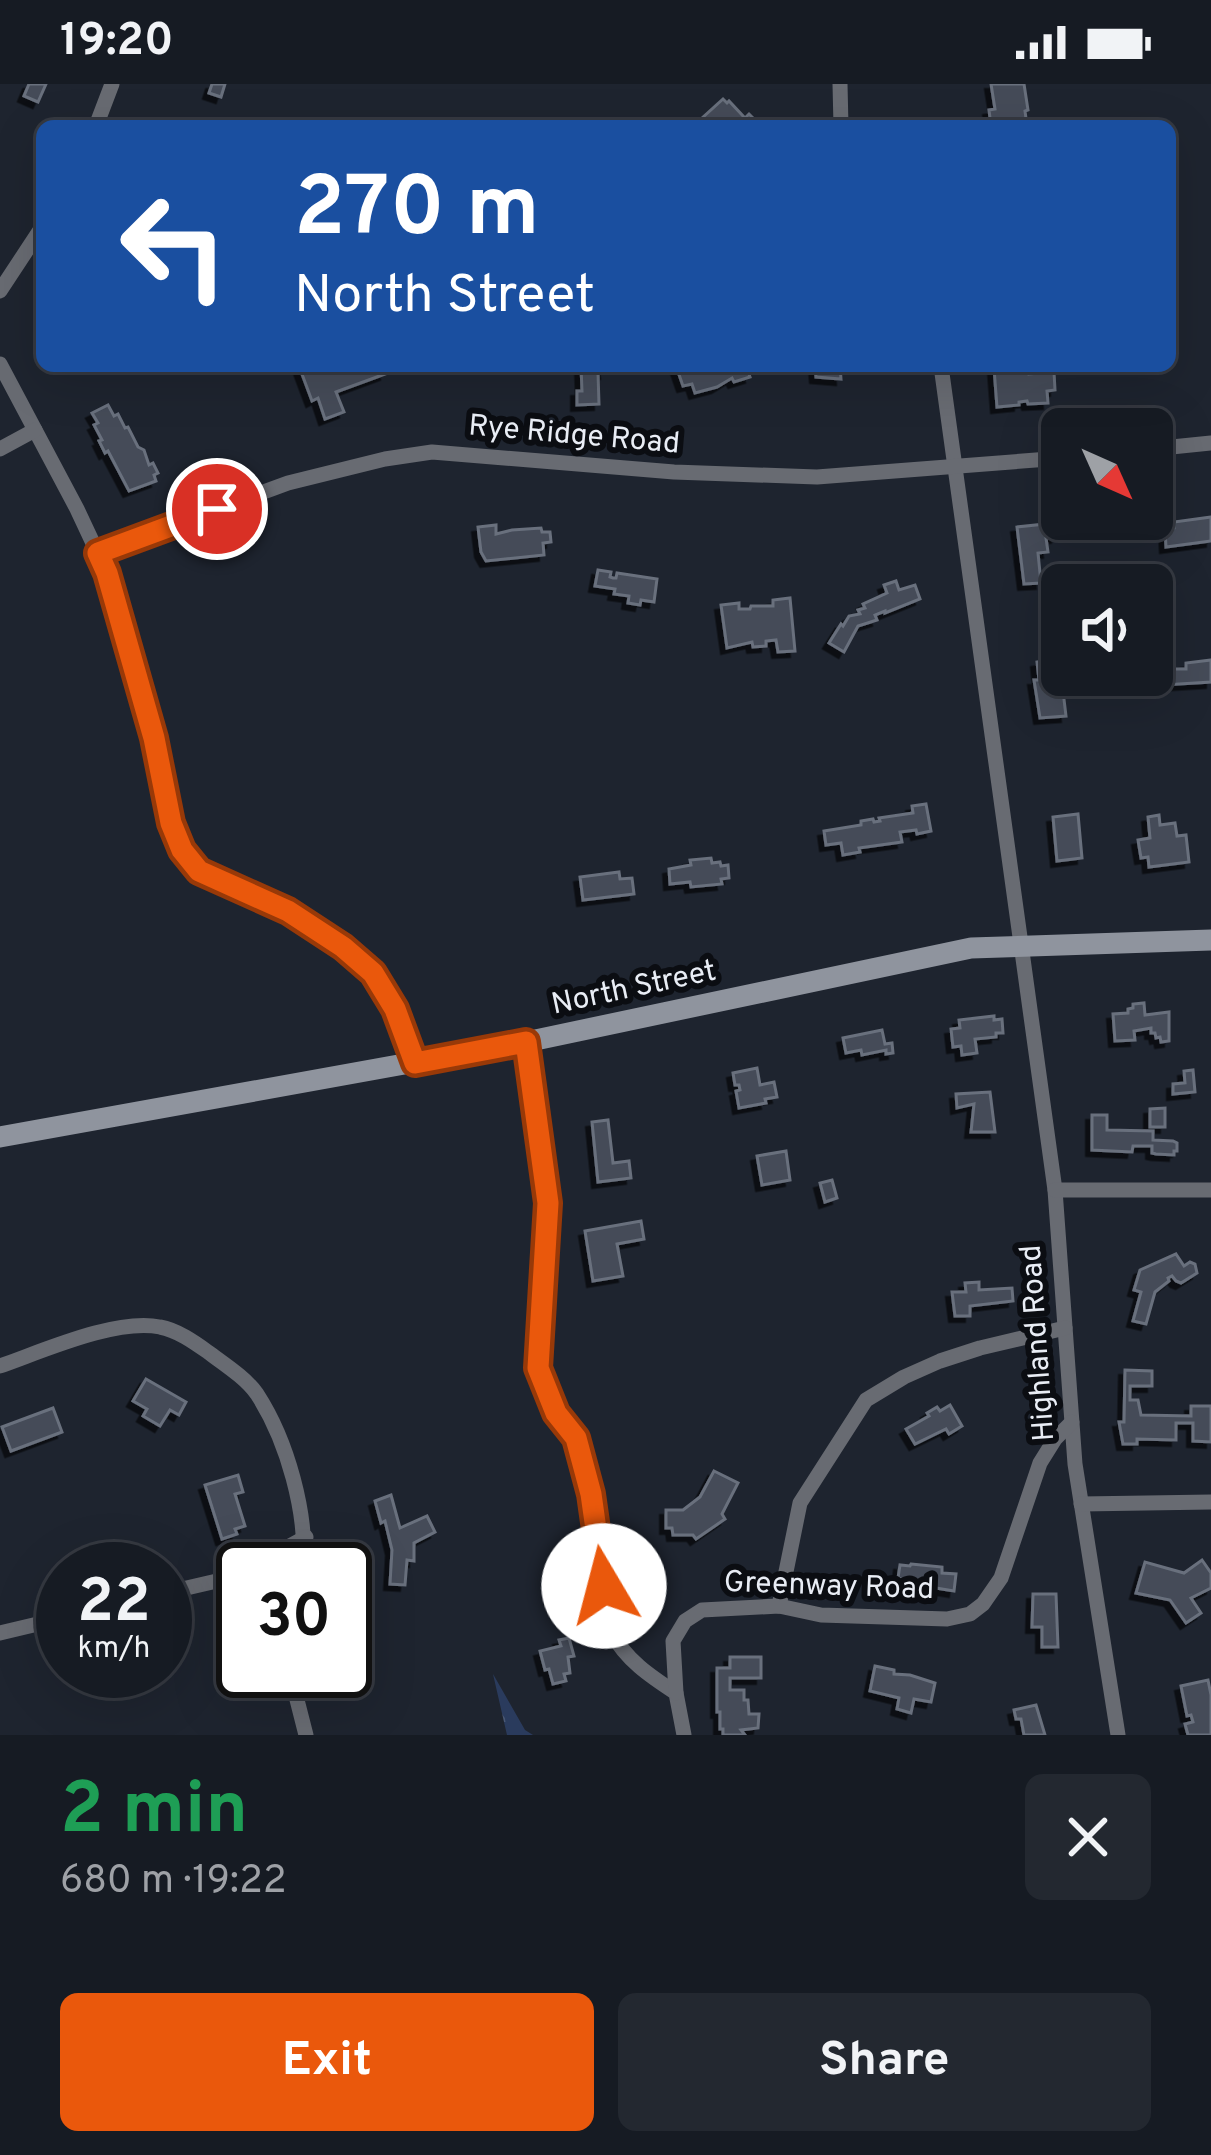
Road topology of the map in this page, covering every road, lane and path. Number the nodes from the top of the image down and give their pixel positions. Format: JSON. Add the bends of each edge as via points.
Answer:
{"nodes":[{"id":1,"x":112,"y":84,"type":"edge"},
{"id":2,"x":840,"y":84,"type":"edge"},
{"id":3,"x":98,"y":120,"type":"edge"},
{"id":4,"x":841,"y":120,"type":"edge"},
{"id":5,"x":36,"y":236,"type":"edge"},
{"id":6,"x":0,"y":291,"type":"edge"},
{"id":7,"x":0,"y":364,"type":"edge"},
{"id":8,"x":942,"y":372,"type":"edge"},
{"id":9,"x":35,"y":430,"type":"junction"},
{"id":10,"x":1211,"y":442,"type":"edge"},
{"id":11,"x":1173,"y":446,"type":"edge"},
{"id":12,"x":0,"y":449,"type":"edge"},
{"id":13,"x":1041,"y":460,"type":"edge"},
{"id":14,"x":955,"y":467,"type":"junction"},
{"id":15,"x":98,"y":553,"type":"junction"},
{"id":16,"x":1211,"y":940,"type":"edge"},
{"id":17,"x":1020,"y":946,"type":"junction"},
{"id":18,"x":526,"y":1042,"type":"junction"},
{"id":19,"x":415,"y":1063,"type":"junction"},
{"id":20,"x":0,"y":1137,"type":"edge"},
{"id":21,"x":1055,"y":1190,"type":"junction"},
{"id":22,"x":1211,"y":1190,"type":"edge"},
{"id":23,"x":1065,"y":1328,"type":"junction"},
{"id":24,"x":0,"y":1366,"type":"edge"},
{"id":25,"x":1072,"y":1422,"type":"junction"},
{"id":26,"x":1211,"y":1502,"type":"edge"},
{"id":27,"x":1081,"y":1504,"type":"junction"},
{"id":28,"x":306,"y":1537,"type":"junction"},
{"id":29,"x":297,"y":1542,"type":"edge"},
{"id":30,"x":306,"y":1542,"type":"edge"},
{"id":31,"x":779,"y":1606,"type":"junction"},
{"id":32,"x":36,"y":1624,"type":"edge"},
{"id":33,"x":0,"y":1633,"type":"edge"},
{"id":34,"x":676,"y":1693,"type":"junction"},
{"id":35,"x":297,"y":1698,"type":"edge"},
{"id":36,"x":306,"y":1735,"type":"edge"},
{"id":37,"x":685,"y":1735,"type":"edge"},
{"id":38,"x":1118,"y":1735,"type":"edge"}],
"edges":[{"from":1,"to":3,"type":"street"},
{"from":2,"to":4,"type":"street"},
{"from":5,"to":6,"type":"street"},
{"from":7,"to":9,"type":"street"},
{"from":8,"to":14,"type":"street","name":"Highland Road"},
{"from":9,"to":12,"type":"street"},
{"from":9,"to":15,"type":"street"},
{"from":10,"to":11,"type":"street"},
{"from":13,"to":14,"type":"street","name":"Rye Ridge Road"},
{"from":14,"to":15,"type":"street","name":"Rye Ridge Road","via":[[770,476],[432,452],[287,483]]},
{"from":14,"to":17,"type":"street","name":"Highland Road"},
{"from":15,"to":19,"type":"street","via":[[182,850],[199,871],[288,911],[373,973]]},
{"from":16,"to":17,"type":"main road","name":"North Street"},
{"from":17,"to":18,"type":"main road","name":"North Street","via":[[971,948]]},
{"from":17,"to":21,"type":"street","name":"Highland Road"},
{"from":18,"to":19,"type":"main road","name":"North Street"},
{"from":18,"to":34,"type":"street","via":[[548,1203],[538,1368],[576,1438],[611,1632],[631,1660]]},
{"from":19,"to":20,"type":"main road","name":"North Street"},
{"from":21,"to":22,"type":"street"},
{"from":21,"to":23,"type":"street","name":"Highland Road"},
{"from":23,"to":25,"type":"street","name":"Highland Road"},
{"from":23,"to":31,"type":"street","via":[[940,1361],[866,1400],[800,1503]]},
{"from":24,"to":28,"type":"street","via":[[117,1327],[159,1327],[190,1339],[256,1392],[294,1479]]},
{"from":25,"to":27,"type":"street","name":"Highland Road"},
{"from":25,"to":31,"type":"street","name":"Greenway Road","via":[[1040,1463],[1001,1578],[970,1614],[821,1616]]},
{"from":26,"to":27,"type":"street"},
{"from":27,"to":38,"type":"street","name":"Highland Road"},
{"from":28,"to":29,"type":"street"},
{"from":28,"to":30,"type":"street"},
{"from":31,"to":34,"type":"street","name":"Greenway Road","via":[[702,1610],[685,1621],[670,1640]]},
{"from":32,"to":33,"type":"street"},
{"from":34,"to":37,"type":"street","name":"Greenway Road"},
{"from":35,"to":36,"type":"street"}]}
